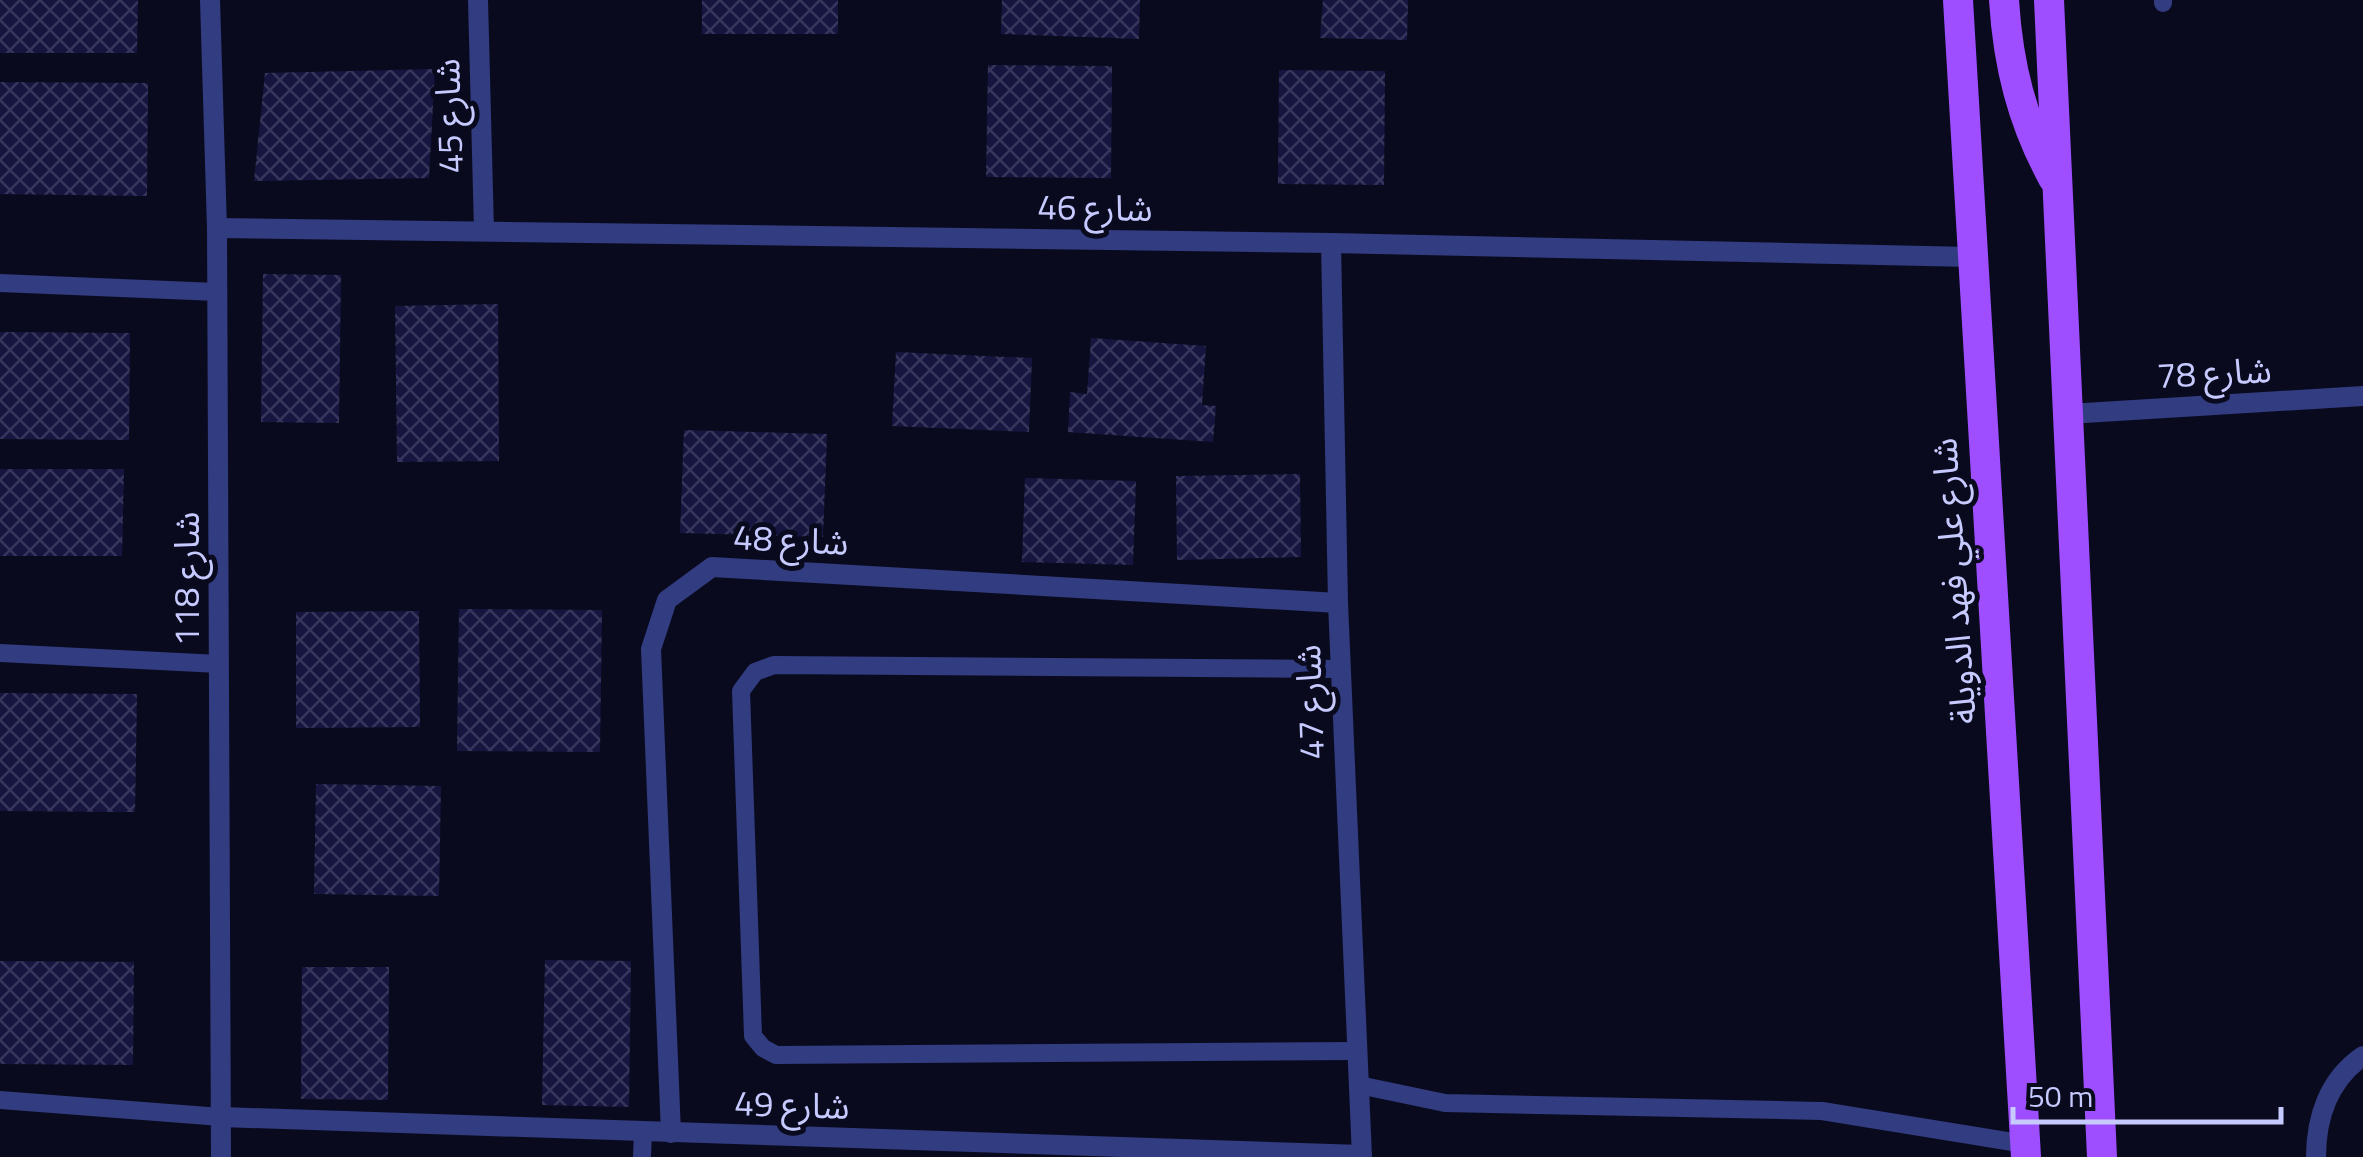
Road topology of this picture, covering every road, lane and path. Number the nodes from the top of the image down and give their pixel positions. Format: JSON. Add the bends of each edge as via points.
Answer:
{"nodes":[{"id":1,"x":210,"y":0,"type":"edge"},
{"id":2,"x":478,"y":0,"type":"edge"},
{"id":3,"x":1958,"y":0,"type":"edge"},
{"id":4,"x":2004,"y":0,"type":"edge"},
{"id":5,"x":2049,"y":0,"type":"edge"},
{"id":6,"x":2059,"y":190,"type":"junction"},
{"id":7,"x":217,"y":228,"type":"junction"},
{"id":8,"x":484,"y":230,"type":"junction"},
{"id":9,"x":1331,"y":243,"type":"junction"},
{"id":10,"x":1971,"y":257,"type":"junction"},
{"id":11,"x":0,"y":283,"type":"edge"},
{"id":12,"x":217,"y":292,"type":"junction"},
{"id":13,"x":2363,"y":396,"type":"edge"},
{"id":14,"x":2068,"y":414,"type":"junction"},
{"id":15,"x":1338,"y":604,"type":"junction"},
{"id":16,"x":0,"y":653,"type":"edge"},
{"id":17,"x":219,"y":664,"type":"junction"},
{"id":18,"x":1341,"y":669,"type":"junction"},
{"id":19,"x":1356,"y":1051,"type":"junction"},
{"id":20,"x":2363,"y":1056,"type":"edge"},
{"id":21,"x":1359,"y":1085,"type":"junction"},
{"id":22,"x":0,"y":1100,"type":"edge"},
{"id":23,"x":221,"y":1117,"type":"junction"},
{"id":24,"x":643,"y":1132,"type":"junction"},
{"id":25,"x":671,"y":1133,"type":"junction"},
{"id":26,"x":2026,"y":1150,"type":"edge"},
{"id":27,"x":1362,"y":1156,"type":"edge"},
{"id":28,"x":221,"y":1157,"type":"edge"},
{"id":29,"x":642,"y":1157,"type":"edge"},
{"id":30,"x":2102,"y":1157,"type":"edge"},
{"id":31,"x":2316,"y":1157,"type":"edge"}],
"edges":[{"from":1,"to":7,"type":"street","name":"شارع 118"},
{"from":2,"to":8,"type":"street","name":"شارع 45"},
{"from":3,"to":10,"type":"main road","name":"شارع علي فهد الدويلة"},
{"from":4,"to":6,"type":"main road","via":[[2010,68],[2022,110]]},
{"from":5,"to":6,"type":"main road"},
{"from":6,"to":14,"type":"main road"},
{"from":7,"to":8,"type":"street","name":"شارع 46"},
{"from":7,"to":12,"type":"street","name":"شارع 118"},
{"from":8,"to":9,"type":"street","name":"شارع 46"},
{"from":9,"to":10,"type":"street","name":"شارع 46"},
{"from":9,"to":15,"type":"street","name":"شارع 47"},
{"from":10,"to":26,"type":"main road","name":"شارع علي فهد الدويلة"},
{"from":11,"to":12,"type":"lane"},
{"from":12,"to":17,"type":"street","name":"شارع 118"},
{"from":13,"to":14,"type":"street","name":"شارع 78"},
{"from":14,"to":30,"type":"main road"},
{"from":15,"to":18,"type":"street","name":"شارع 47"},
{"from":15,"to":25,"type":"street","name":"شارع 48","via":[[712,567],[667,600],[652,648]]},
{"from":16,"to":17,"type":"lane"},
{"from":17,"to":23,"type":"street","name":"شارع 118"},
{"from":18,"to":19,"type":"street","name":"شارع 47"},
{"from":18,"to":19,"type":"lane","via":[[774,665],[755,672],[741,691],[753,1036],[776,1054]]},
{"from":19,"to":21,"type":"street","name":"شارع 47"},
{"from":20,"to":31,"type":"street","via":[[2330,1089]]},
{"from":21,"to":26,"type":"lane","via":[[1445,1103],[1822,1111]]},
{"from":21,"to":27,"type":"street","name":"شارع 47"},
{"from":22,"to":23,"type":"lane"},
{"from":23,"to":24,"type":"street","name":"شارع 49"},
{"from":23,"to":28,"type":"street","name":"شارع 118"},
{"from":24,"to":25,"type":"street","name":"شارع 49"},
{"from":24,"to":29,"type":"lane"},
{"from":25,"to":27,"type":"street","name":"شارع 49"}]}
